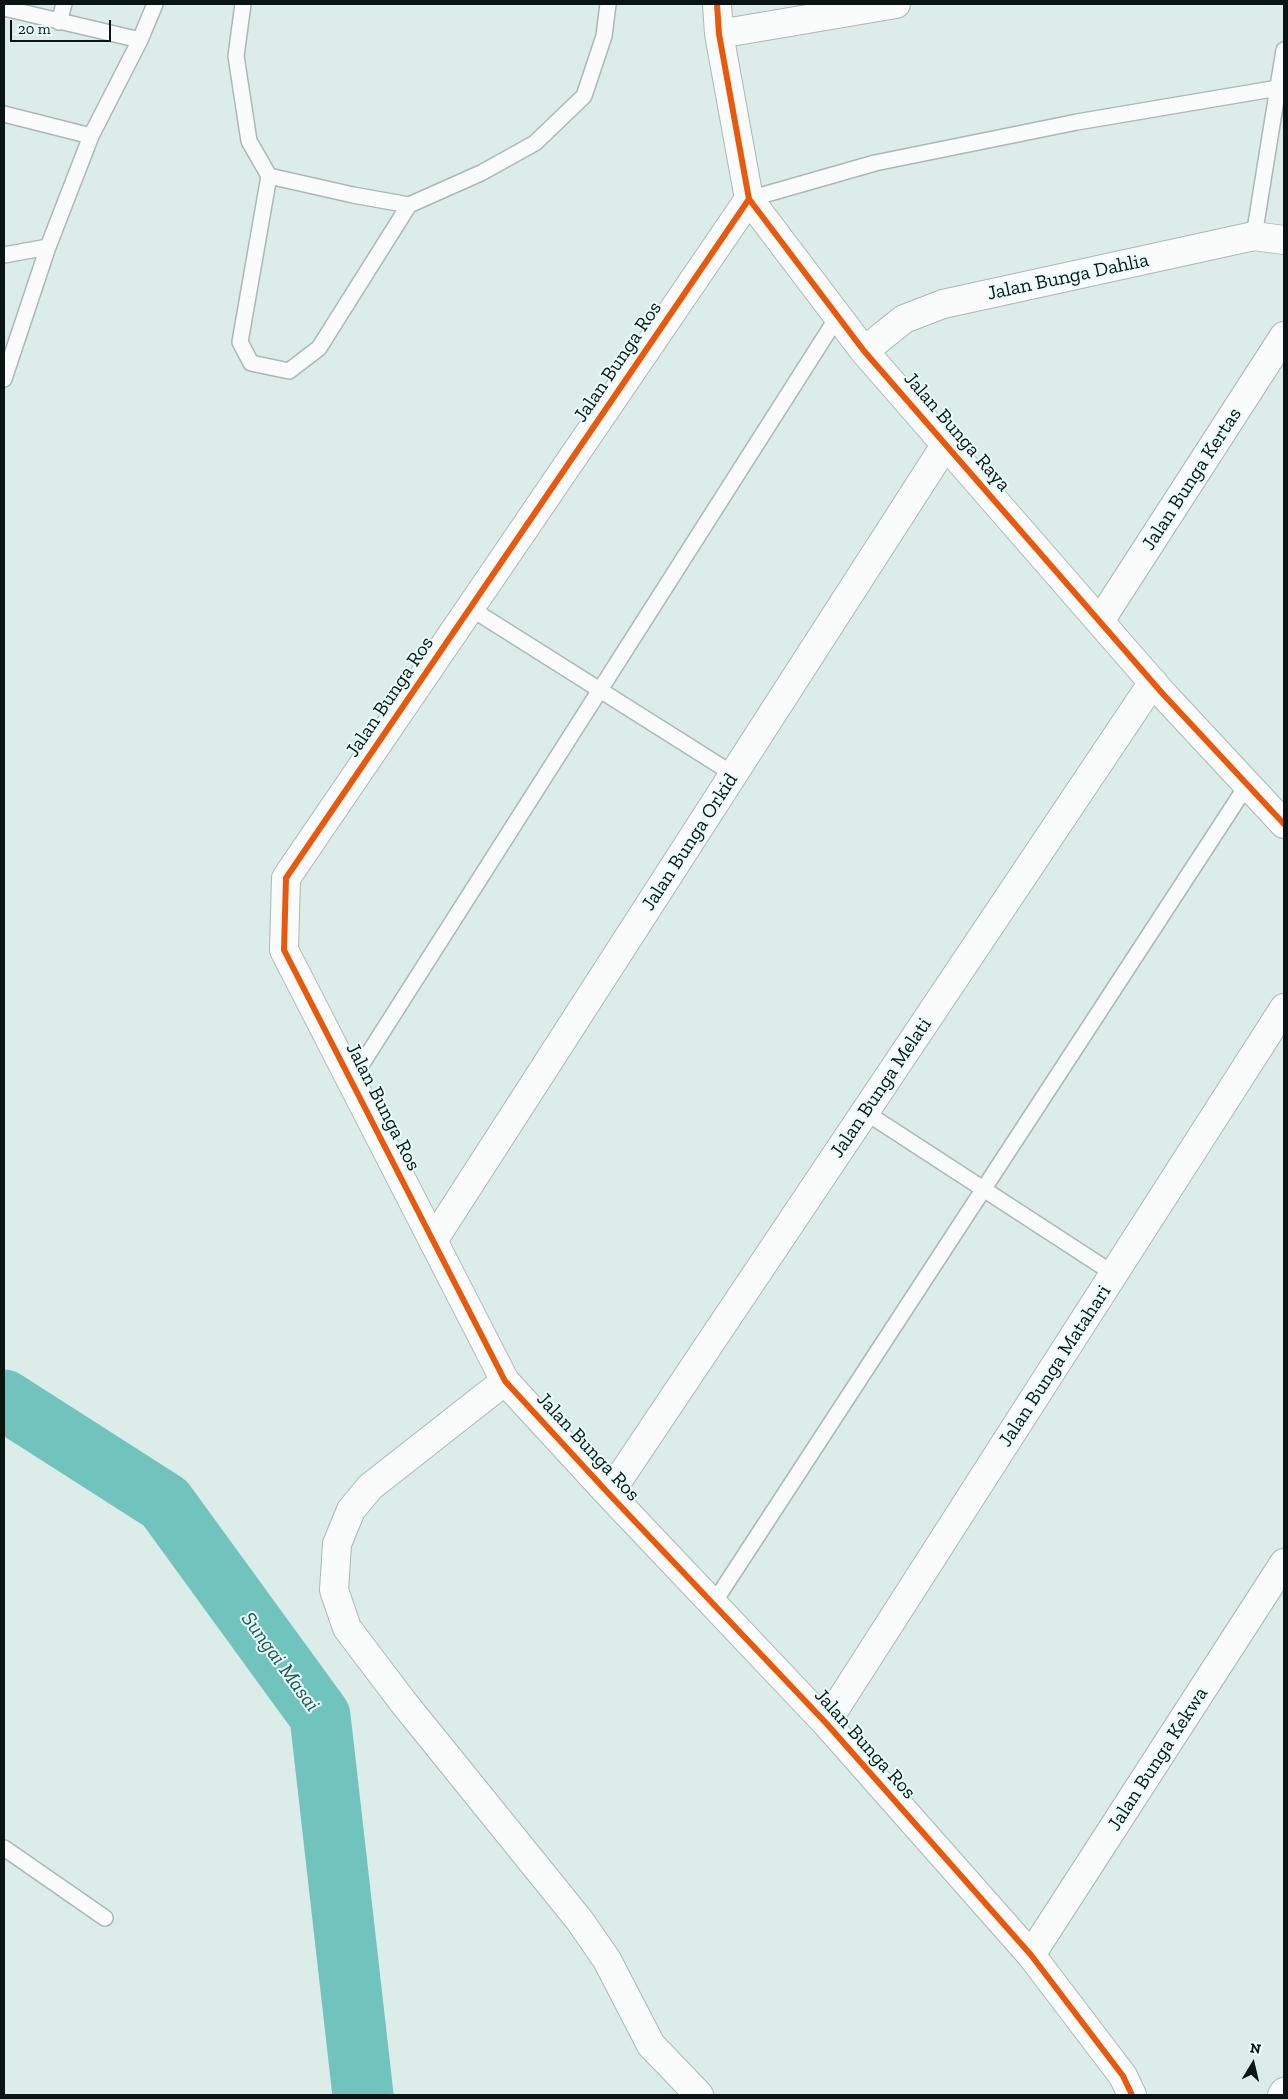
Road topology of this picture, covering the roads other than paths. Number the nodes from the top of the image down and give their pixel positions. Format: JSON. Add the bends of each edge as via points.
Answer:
{"nodes":[{"id":1,"x":64,"y":4,"type":"edge"},
{"id":2,"x":155,"y":4,"type":"edge"},
{"id":3,"x":243,"y":4,"type":"edge"},
{"id":4,"x":608,"y":4,"type":"edge"},
{"id":5,"x":717,"y":4,"type":"edge"},
{"id":6,"x":896,"y":4,"type":"edge"},
{"id":7,"x":4,"y":8,"type":"edge"},
{"id":8,"x":59,"y":22,"type":"junction"},
{"id":9,"x":719,"y":34,"type":"junction"},
{"id":10,"x":140,"y":40,"type":"junction"},
{"id":11,"x":1284,"y":50,"type":"edge"},
{"id":12,"x":1278,"y":88,"type":"junction"},
{"id":13,"x":4,"y":114,"type":"edge"},
{"id":14,"x":91,"y":136,"type":"junction"},
{"id":15,"x":269,"y":176,"type":"junction"},
{"id":16,"x":749,"y":200,"type":"junction"},
{"id":17,"x":409,"y":205,"type":"junction"},
{"id":18,"x":1254,"y":236,"type":"junction"},
{"id":19,"x":1284,"y":240,"type":"edge"},
{"id":20,"x":48,"y":247,"type":"junction"},
{"id":21,"x":4,"y":255,"type":"edge"},
{"id":22,"x":838,"y":316,"type":"junction"},
{"id":23,"x":1284,"y":336,"type":"edge"},
{"id":24,"x":864,"y":350,"type":"junction"},
{"id":25,"x":4,"y":379,"type":"edge"},
{"id":26,"x":946,"y":444,"type":"junction"},
{"id":27,"x":470,"y":608,"type":"junction"},
{"id":28,"x":1100,"y":621,"type":"junction"},
{"id":29,"x":1153,"y":682,"type":"junction"},
{"id":30,"x":600,"y":690,"type":"junction"},
{"id":31,"x":733,"y":774,"type":"junction"},
{"id":32,"x":1247,"y":785,"type":"junction"},
{"id":33,"x":1284,"y":824,"type":"edge"},
{"id":34,"x":1284,"y":1008,"type":"edge"},
{"id":35,"x":351,"y":1081,"type":"junction"},
{"id":36,"x":865,"y":1112,"type":"junction"},
{"id":37,"x":983,"y":1189,"type":"junction"},
{"id":38,"x":433,"y":1241,"type":"junction"},
{"id":39,"x":1114,"y":1274,"type":"junction"},
{"id":40,"x":505,"y":1381,"type":"junction"},
{"id":41,"x":609,"y":1494,"type":"junction"},
{"id":42,"x":1284,"y":1563,"type":"edge"},
{"id":43,"x":713,"y":1604,"type":"junction"},
{"id":44,"x":826,"y":1723,"type":"junction"},
{"id":45,"x":4,"y":1848,"type":"edge"},
{"id":46,"x":105,"y":1918,"type":"dead end"},
{"id":47,"x":1031,"y":1955,"type":"junction"},
{"id":48,"x":699,"y":2095,"type":"edge"},
{"id":49,"x":1132,"y":2095,"type":"edge"}],
"edges":[{"from":1,"to":8,"type":"lane"},
{"from":2,"to":10,"type":"lane"},
{"from":3,"to":15,"type":"lane","via":[[237,66],[249,141]]},
{"from":4,"to":17,"type":"lane","via":[[604,36],[584,96],[534,143],[481,173]]},
{"from":5,"to":9,"type":"street","name":"Jalan Bunga Raya"},
{"from":6,"to":9,"type":"street"},
{"from":7,"to":8,"type":"lane"},
{"from":8,"to":10,"type":"lane"},
{"from":9,"to":16,"type":"street","name":"Jalan Bunga Raya"},
{"from":10,"to":14,"type":"lane"},
{"from":11,"to":12,"type":"lane"},
{"from":12,"to":16,"type":"lane","via":[[1077,122],[894,159]]},
{"from":12,"to":18,"type":"lane"},
{"from":13,"to":14,"type":"lane"},
{"from":14,"to":20,"type":"lane"},
{"from":15,"to":17,"type":"lane"},
{"from":15,"to":17,"type":"lane","via":[[240,342],[251,363],[290,371],[319,348]]},
{"from":16,"to":22,"type":"street","name":"Jalan Bunga Raya"},
{"from":16,"to":27,"type":"street","name":"Jalan Bunga Ros"},
{"from":18,"to":19,"type":"street","name":"Jalan Bunga Dahlia"},
{"from":18,"to":24,"type":"street","name":"Jalan Bunga Dahlia","via":[[943,304],[904,319]]},
{"from":20,"to":21,"type":"lane"},
{"from":20,"to":25,"type":"lane"},
{"from":22,"to":24,"type":"street","name":"Jalan Bunga Raya"},
{"from":22,"to":30,"type":"lane"},
{"from":23,"to":28,"type":"street","name":"Jalan Bunga Kertas"},
{"from":24,"to":26,"type":"street","name":"Jalan Bunga Raya"},
{"from":26,"to":28,"type":"street","name":"Jalan Bunga Raya"},
{"from":26,"to":31,"type":"street","name":"Jalan Bunga Orkid"},
{"from":27,"to":30,"type":"lane"},
{"from":27,"to":35,"type":"street","name":"Jalan Bunga Ros","via":[[286,878],[284,950]]},
{"from":28,"to":29,"type":"street","name":"Jalan Bunga Raya"},
{"from":29,"to":32,"type":"street","name":"Jalan Bunga Raya"},
{"from":29,"to":36,"type":"street","name":"Jalan Bunga Melati"},
{"from":30,"to":31,"type":"lane"},
{"from":30,"to":35,"type":"lane"},
{"from":31,"to":38,"type":"street","name":"Jalan Bunga Orkid"},
{"from":32,"to":33,"type":"street","name":"Jalan Bunga Raya"},
{"from":32,"to":37,"type":"lane"},
{"from":34,"to":39,"type":"street","name":"Jalan Bunga Matahari"},
{"from":35,"to":38,"type":"street","name":"Jalan Bunga Ros"},
{"from":36,"to":37,"type":"lane"},
{"from":36,"to":41,"type":"street","name":"Jalan Bunga Melati"},
{"from":37,"to":39,"type":"lane"},
{"from":37,"to":43,"type":"lane"},
{"from":38,"to":40,"type":"street","name":"Jalan Bunga Ros"},
{"from":39,"to":44,"type":"street","name":"Jalan Bunga Matahari"},
{"from":40,"to":41,"type":"street","name":"Jalan Bunga Ros"},
{"from":40,"to":48,"type":"street","via":[[370,1487],[351,1510],[337,1544],[334,1590],[347,1628],[580,1922],[607,1960],[651,2045]]},
{"from":41,"to":43,"type":"street","name":"Jalan Bunga Ros"},
{"from":42,"to":47,"type":"street","name":"Jalan Bunga Kekwa"},
{"from":43,"to":44,"type":"street","name":"Jalan Bunga Ros"},
{"from":44,"to":47,"type":"street","name":"Jalan Bunga Ros"},
{"from":45,"to":46,"type":"lane"},
{"from":47,"to":49,"type":"street","name":"Jalan Bunga Ros","via":[[1123,2076]]}]}
